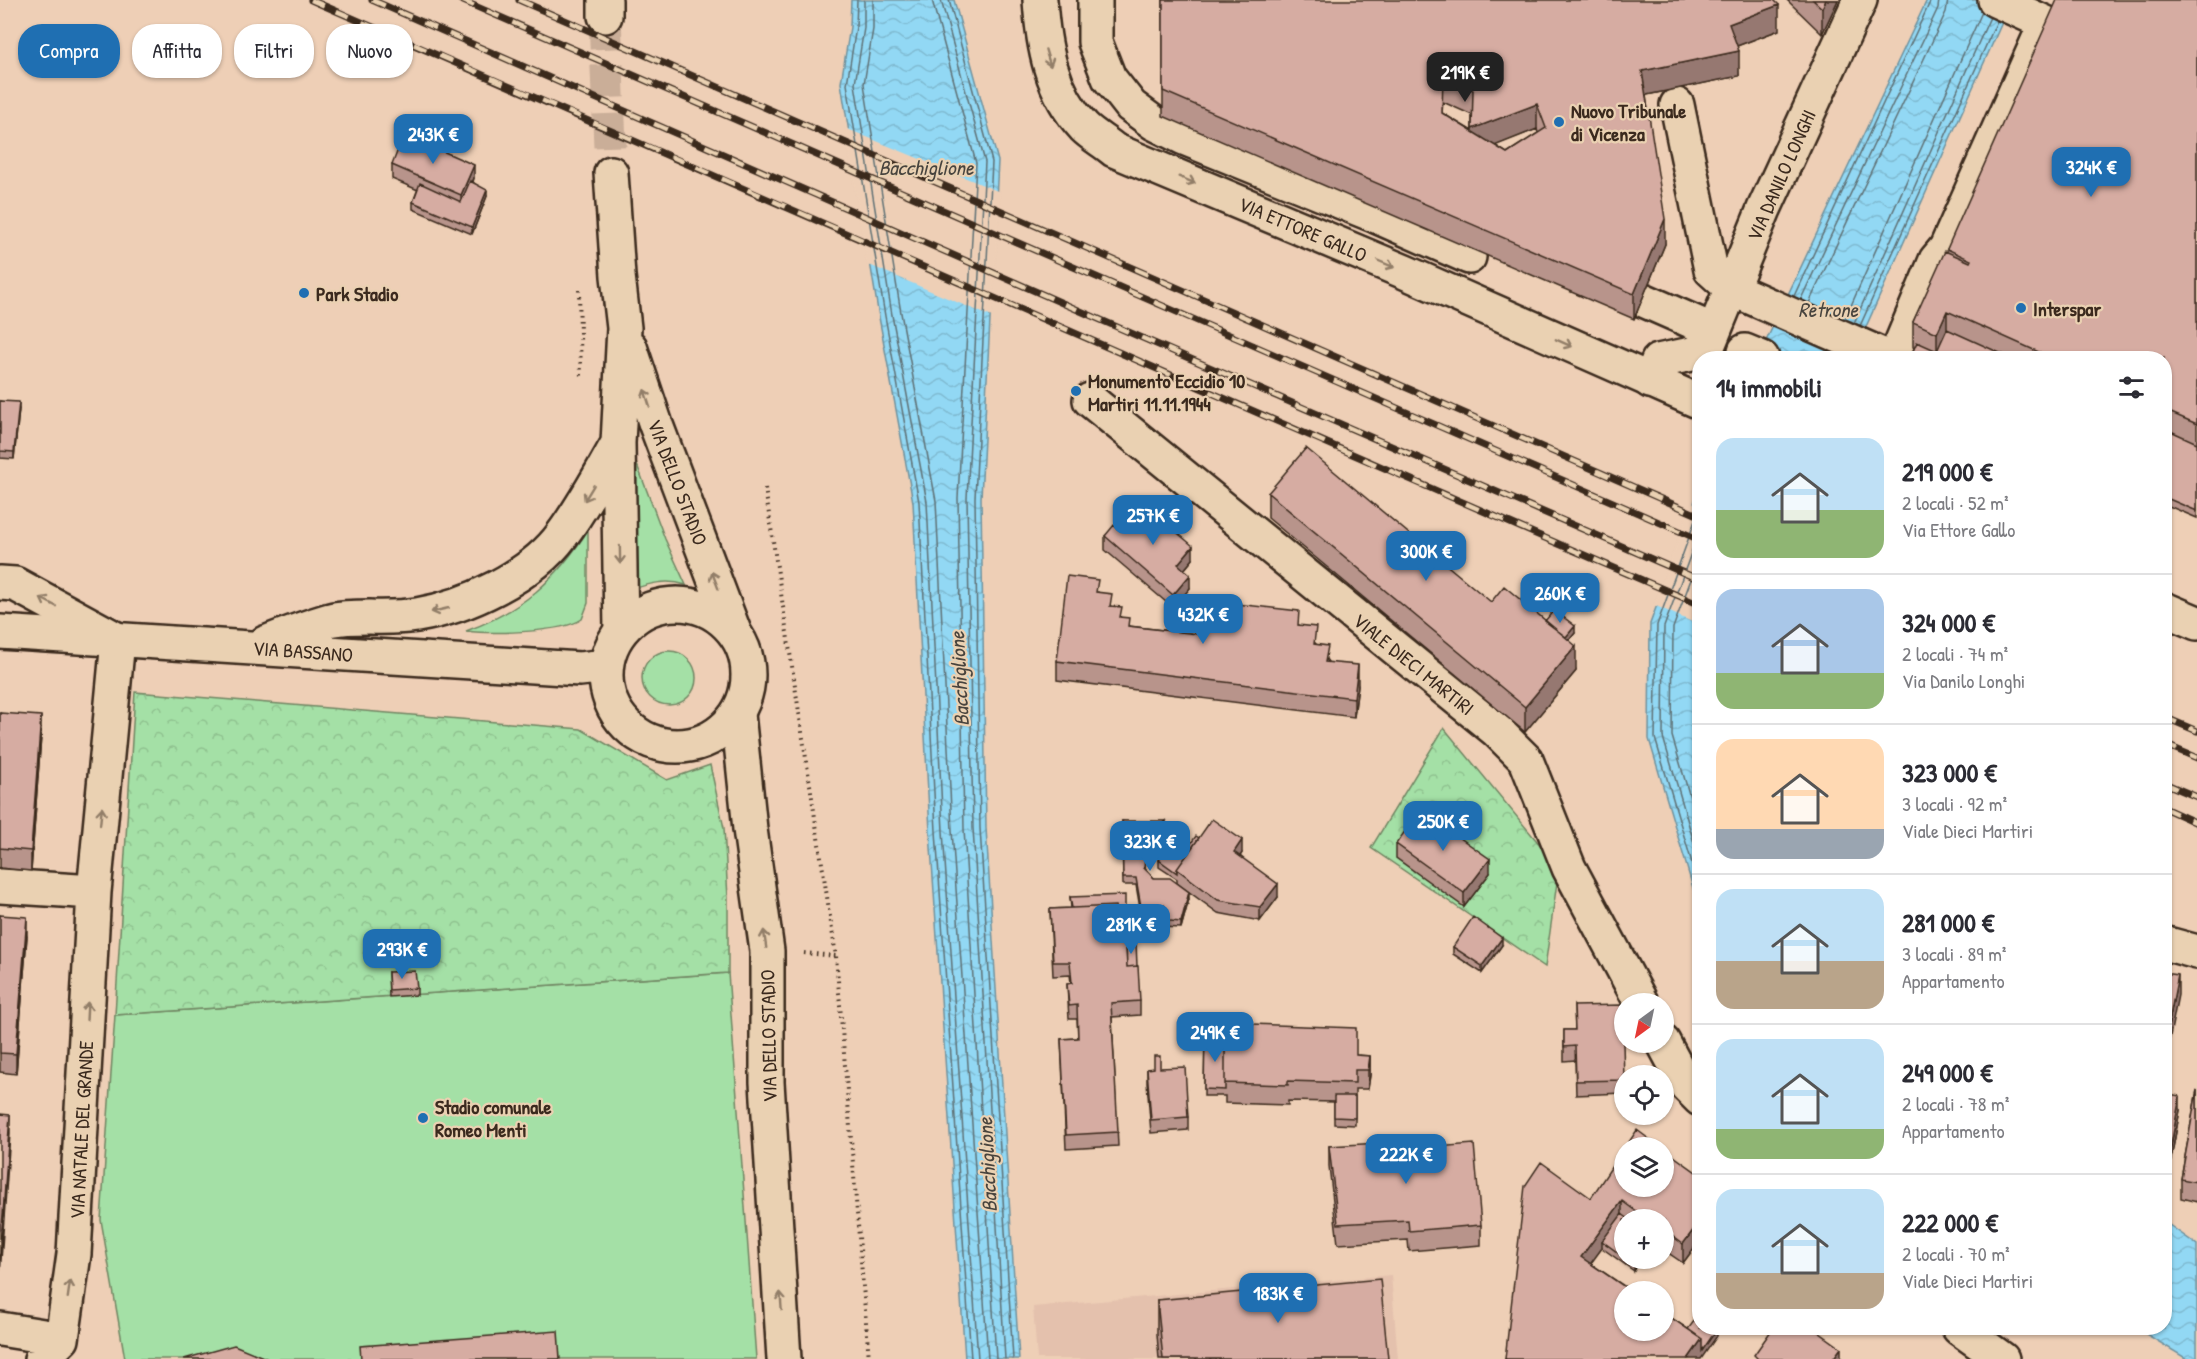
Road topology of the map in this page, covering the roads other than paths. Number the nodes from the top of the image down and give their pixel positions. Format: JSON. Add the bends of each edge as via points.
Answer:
{"nodes":[{"id":1,"x":1040,"y":0,"type":"edge"},
{"id":2,"x":1095,"y":0,"type":"edge"},
{"id":3,"x":1860,"y":0,"type":"edge"},
{"id":4,"x":1995,"y":0,"type":"edge"},
{"id":5,"x":1677,"y":105,"type":"dead end"},
{"id":6,"x":611,"y":174,"type":"tunnel mouth"},
{"id":7,"x":1469,"y":257,"type":"edge"},
{"id":8,"x":1573,"y":270,"type":"edge"},
{"id":9,"x":1740,"y":293,"type":"junction"},
{"id":10,"x":624,"y":328,"type":"junction"},
{"id":11,"x":1710,"y":341,"type":"junction"},
{"id":12,"x":1874,"y":351,"type":"edge"},
{"id":13,"x":1891,"y":351,"type":"edge"},
{"id":14,"x":1650,"y":381,"type":"junction"},
{"id":15,"x":1692,"y":399,"type":"edge"},
{"id":16,"x":1090,"y":400,"type":"dead end"},
{"id":17,"x":618,"y":442,"type":"junction"},
{"id":18,"x":0,"y":583,"type":"edge"},
{"id":19,"x":2172,"y":612,"type":"edge"},
{"id":20,"x":2197,"y":623,"type":"edge"},
{"id":21,"x":621,"y":631,"type":"junction"},
{"id":22,"x":0,"y":632,"type":"edge"},
{"id":23,"x":736,"y":635,"type":"junction"},
{"id":24,"x":118,"y":640,"type":"junction"},
{"id":25,"x":249,"y":648,"type":"junction"},
{"id":26,"x":606,"y":666,"type":"junction"},
{"id":27,"x":738,"y":714,"type":"junction"},
{"id":28,"x":0,"y":885,"type":"edge"},
{"id":29,"x":94,"y":892,"type":"junction"},
{"id":30,"x":2172,"y":945,"type":"edge"},
{"id":31,"x":2197,"y":952,"type":"edge"},
{"id":32,"x":1636,"y":993,"type":"edge"},
{"id":33,"x":1669,"y":1053,"type":"edge"},
{"id":34,"x":1692,"y":1090,"type":"edge"},
{"id":35,"x":0,"y":1329,"type":"edge"},
{"id":36,"x":1969,"y":1335,"type":"edge"},
{"id":37,"x":52,"y":1349,"type":"edge"},
{"id":38,"x":784,"y":1359,"type":"edge"},
{"id":39,"x":2002,"y":1359,"type":"edge"}],
"edges":[{"from":1,"to":14,"type":"street","name":"VIA ETTORE GALLO","one_way":true,"via":[[1045,52],[1060,92],[1084,127],[1114,150],[1406,272]]},
{"from":2,"to":7,"type":"street","via":[[1095,42],[1109,78],[1131,105],[1154,123]]},
{"from":3,"to":9,"type":"street","name":"VIA DANILO LONGHI","via":[[1769,198]]},
{"from":4,"to":13,"type":"street","via":[[2046,23],[1946,248],[1936,260]]},
{"from":5,"to":9,"type":"street","via":[[1711,270]]},
{"from":6,"to":10,"type":"street","name":"VIA DELLO STADIO"},
{"from":8,"to":11,"type":"street"},
{"from":9,"to":11,"type":"street","name":"VIA DANILO LONGHI"},
{"from":9,"to":12,"type":"street"},
{"from":10,"to":17,"type":"street","name":"VIA DELLO STADIO"},
{"from":23,"to":10,"type":"street","name":"VIA DELLO STADIO","one_way":true,"via":[[656,425]]},
{"from":11,"to":14,"type":"street","via":[[1658,361]]},
{"from":14,"to":15,"type":"street","name":"VIA ETTORE GALLO"},
{"from":16,"to":32,"type":"street","name":"VIALE DIECI MARTIRI","via":[[1497,731],[1526,760],[1569,868]]},
{"from":17,"to":21,"type":"street","name":"VIA DELLO STADIO","one_way":true},
{"from":17,"to":25,"type":"street","one_way":true,"via":[[561,537],[530,566],[504,583],[464,604],[416,615],[331,620]]},
{"from":24,"to":18,"type":"street","one_way":true,"via":[[15,584]]},
{"from":19,"to":20,"type":"street"},
{"from":21,"to":23,"type":"street","name":"VIA DELLO STADIO","via":[[645,611],[664,604],[685,604],[705,609]]},
{"from":21,"to":26,"type":"street","name":"VIA DELLO STADIO"},
{"from":22,"to":24,"type":"street","name":"VIA BASSANO"},
{"from":23,"to":27,"type":"street","name":"VIA DELLO STADIO","via":[[745,653],[748,673]]},
{"from":24,"to":25,"type":"street","name":"VIA BASSANO"},
{"from":29,"to":24,"type":"street","name":"VIA NATALE DEL GRANDE","one_way":true},
{"from":25,"to":26,"type":"street","name":"VIA BASSANO","via":[[580,669]]},
{"from":26,"to":27,"type":"street","name":"VIA DELLO STADIO","via":[[609,697],[618,716],[649,741],[669,746],[709,740]]},
{"from":38,"to":27,"type":"street","name":"VIA DELLO STADIO","one_way":true,"via":[[767,1082],[767,951]]},
{"from":28,"to":29,"type":"street"},
{"from":37,"to":29,"type":"street","name":"VIA NATALE DEL GRANDE","one_way":true,"via":[[74,1254]]},
{"from":30,"to":31,"type":"street"},
{"from":33,"to":34,"type":"street"},
{"from":35,"to":37,"type":"street"},
{"from":36,"to":39,"type":"street"}]}
